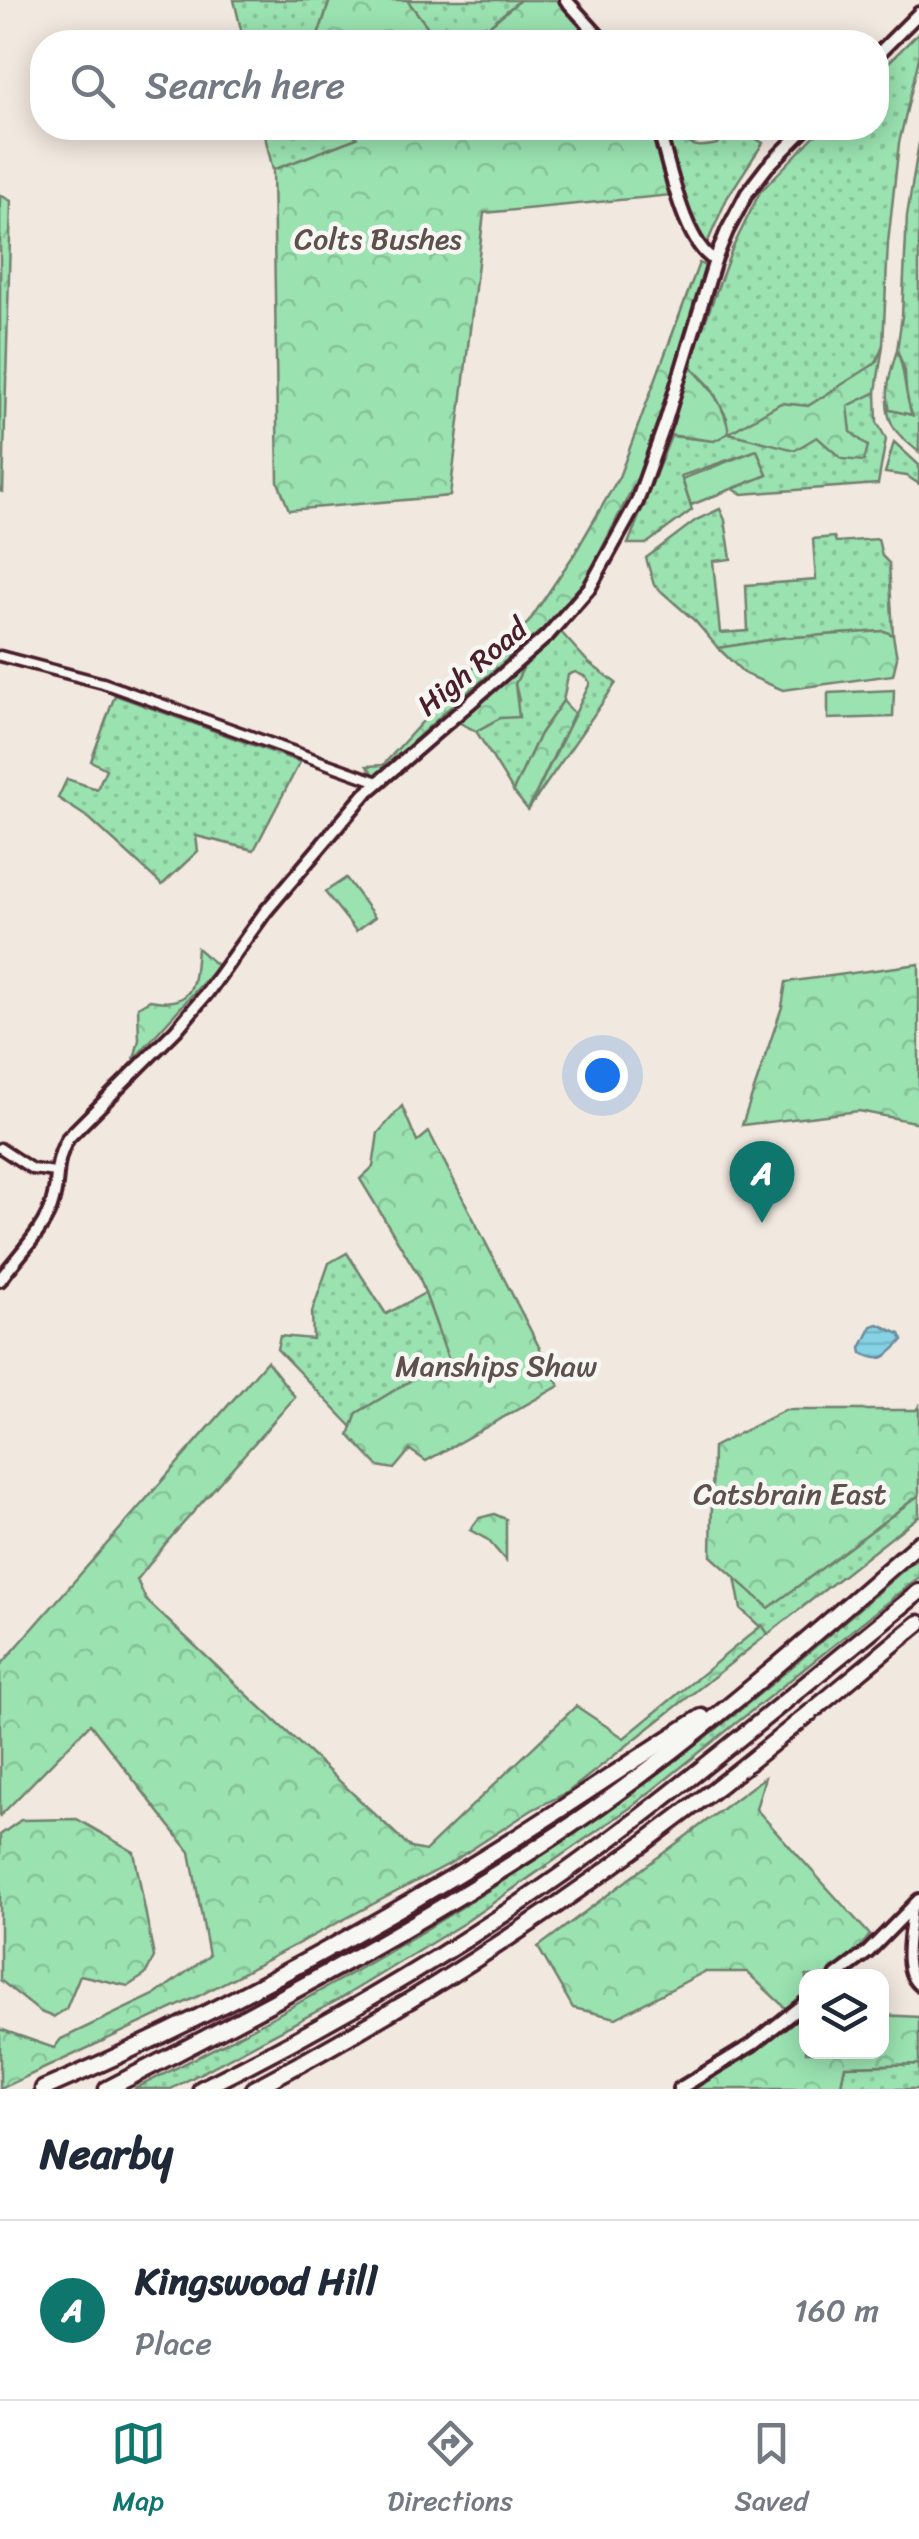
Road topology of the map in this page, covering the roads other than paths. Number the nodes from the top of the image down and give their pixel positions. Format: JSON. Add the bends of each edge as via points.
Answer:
{"nodes":[{"id":1,"x":566,"y":0,"type":"edge"},
{"id":2,"x":919,"y":13,"type":"edge"},
{"id":3,"x":593,"y":30,"type":"edge"},
{"id":4,"x":889,"y":43,"type":"edge"},
{"id":5,"x":662,"y":140,"type":"edge"},
{"id":6,"x":794,"y":140,"type":"edge"},
{"id":7,"x":715,"y":260,"type":"junction"},
{"id":8,"x":0,"y":656,"type":"edge"},
{"id":9,"x":378,"y":782,"type":"junction"},
{"id":10,"x":0,"y":1148,"type":"edge"},
{"id":11,"x":55,"y":1172,"type":"junction"},
{"id":12,"x":0,"y":1280,"type":"edge"},
{"id":13,"x":919,"y":1544,"type":"edge"},
{"id":14,"x":919,"y":1592,"type":"edge"},
{"id":15,"x":919,"y":1624,"type":"edge"},
{"id":16,"x":762,"y":1679,"type":"junction"},
{"id":17,"x":916,"y":1903,"type":"edge"},
{"id":18,"x":845,"y":1969,"type":"edge"},
{"id":19,"x":919,"y":1986,"type":"edge"},
{"id":20,"x":799,"y":2008,"type":"edge"},
{"id":21,"x":42,"y":2089,"type":"edge"},
{"id":22,"x":107,"y":2089,"type":"edge"},
{"id":23,"x":201,"y":2089,"type":"edge"},
{"id":24,"x":253,"y":2089,"type":"edge"},
{"id":25,"x":679,"y":2089,"type":"edge"}],
"edges":[{"from":1,"to":3,"type":"street"},
{"from":2,"to":4,"type":"street"},
{"from":5,"to":7,"type":"street","via":[[688,228],[702,253]]},
{"from":6,"to":7,"type":"street","name":"High Road","via":[[747,193]]},
{"from":7,"to":9,"type":"street","name":"High Road","via":[[637,502],[590,587],[547,636]]},
{"from":8,"to":9,"type":"street","via":[[102,683]]},
{"from":9,"to":11,"type":"street","name":"High Road","via":[[265,912],[186,1018],[68,1138]]},
{"from":10,"to":11,"type":"street","via":[[32,1169]]},
{"from":11,"to":12,"type":"street","name":"High Road","via":[[50,1210]]},
{"from":13,"to":16,"type":"highway"},
{"from":14,"to":23,"type":"highway","via":[[639,1818],[519,1903]]},
{"from":15,"to":24,"type":"highway","via":[[593,1880],[437,1985]]},
{"from":16,"to":21,"type":"highway","via":[[396,1909],[184,2024]]},
{"from":16,"to":22,"type":"highway","via":[[570,1825],[385,1942]]},
{"from":17,"to":18,"type":"street"},
{"from":17,"to":19,"type":"street","via":[[908,1959]]},
{"from":20,"to":25,"type":"street"}]}
